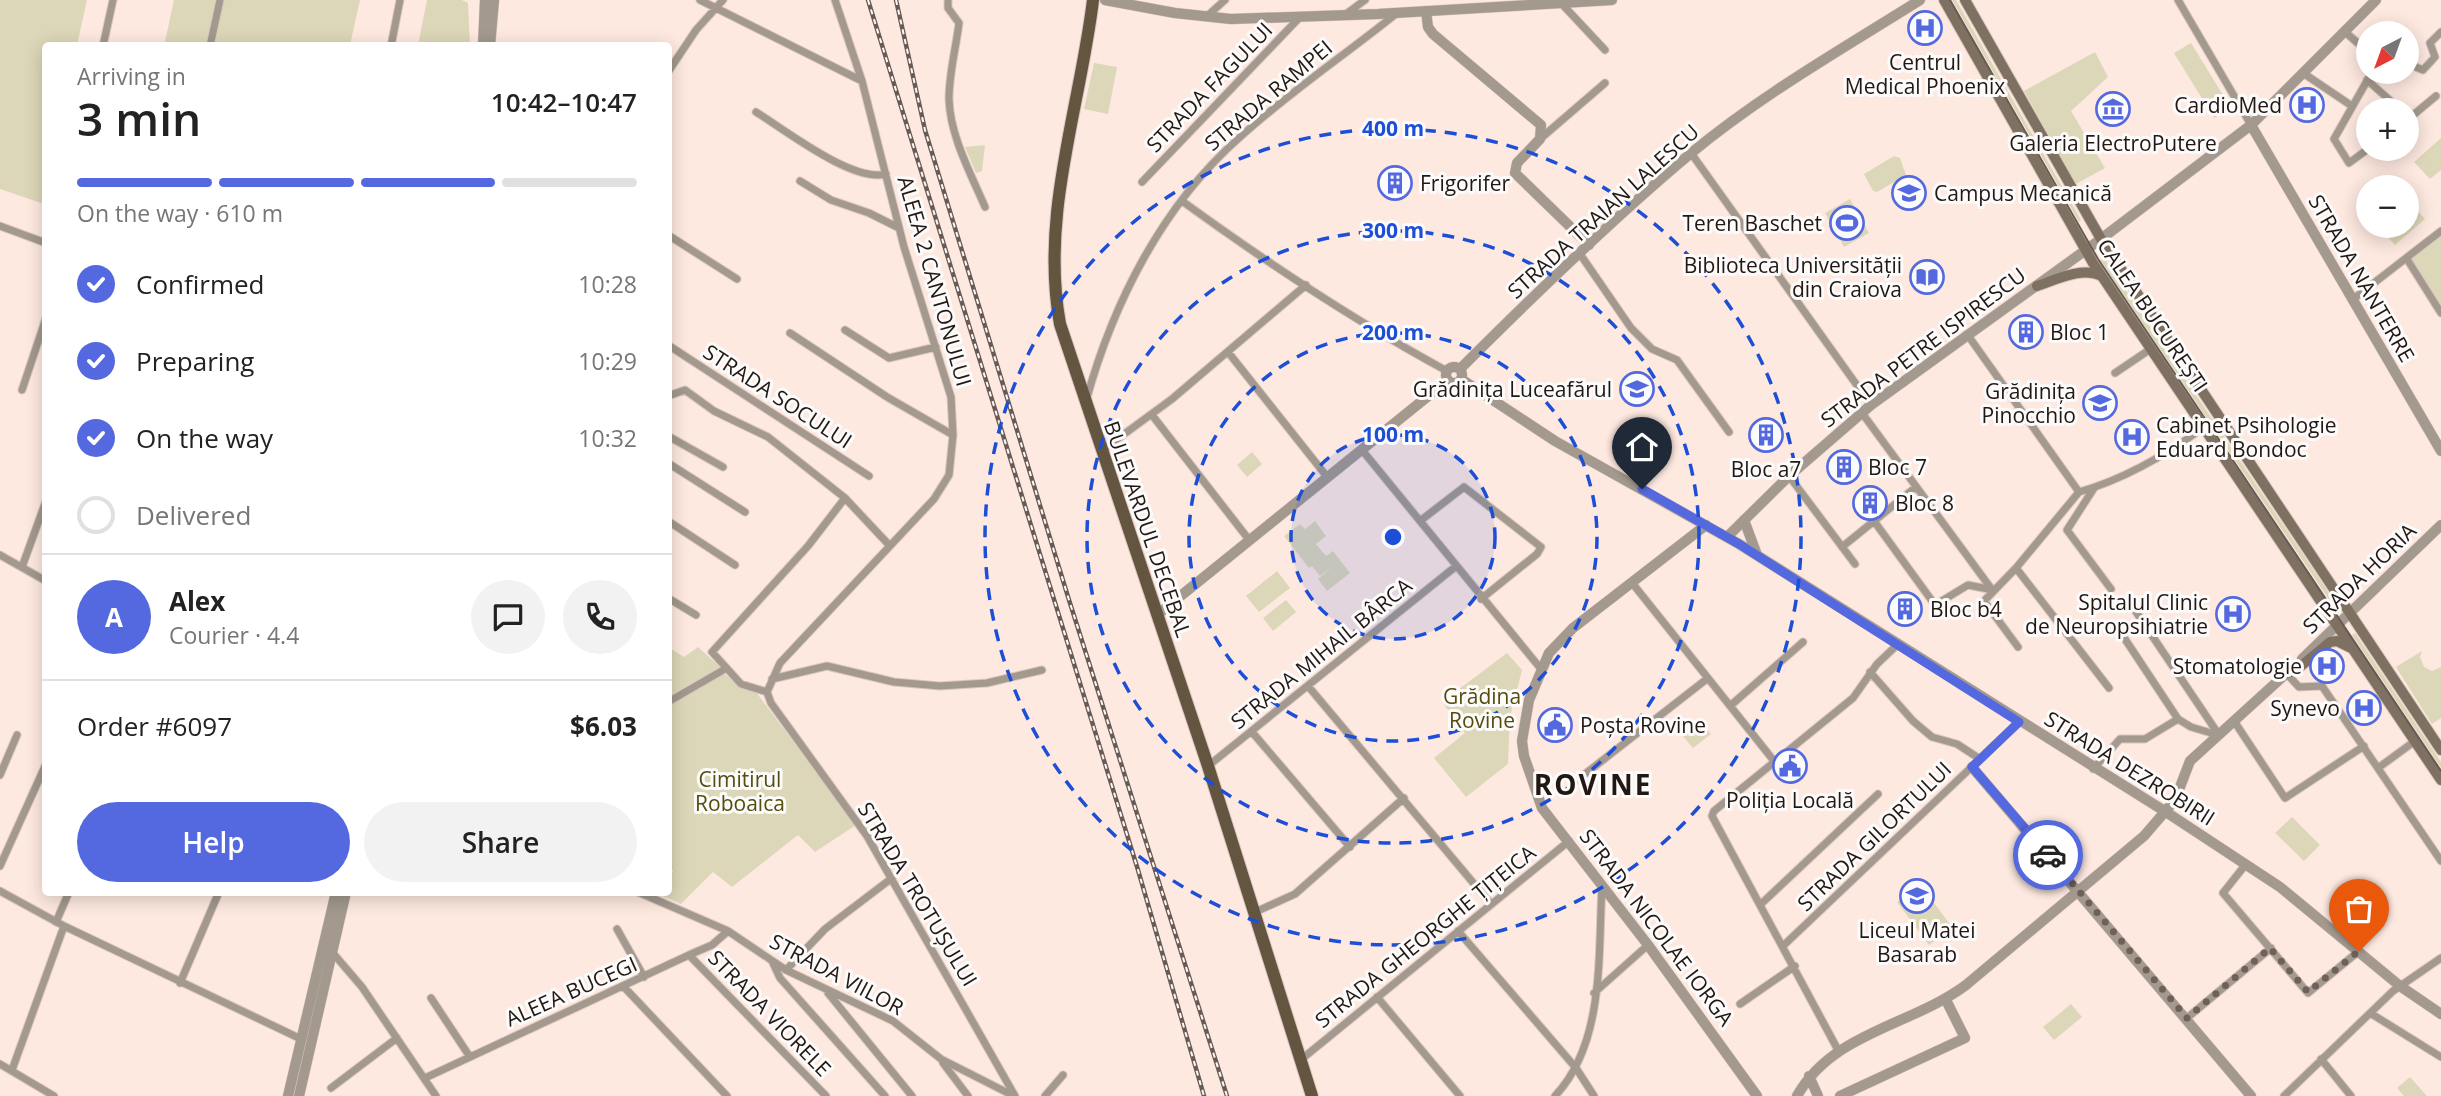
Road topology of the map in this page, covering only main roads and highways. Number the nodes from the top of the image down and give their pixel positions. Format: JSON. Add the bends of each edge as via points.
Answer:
{"nodes":[{"id":1,"x":1093,"y":0,"type":"edge"},
{"id":2,"x":1944,"y":0,"type":"edge"},
{"id":3,"x":1965,"y":0,"type":"edge"},
{"id":4,"x":2104,"y":278,"type":"junction"},
{"id":5,"x":2037,"y":286,"type":"road end"},
{"id":6,"x":2353,"y":649,"type":"junction"},
{"id":7,"x":2286,"y":673,"type":"road end"},
{"id":8,"x":2441,"y":750,"type":"edge"},
{"id":9,"x":2441,"y":780,"type":"edge"},
{"id":10,"x":1303,"y":1058,"type":"junction"},
{"id":11,"x":1312,"y":1096,"type":"edge"},
{"id":12,"x":1321,"y":1096,"type":"edge"}],
"edges":[{"from":1,"to":10,"type":"main road","name":"BULEVARDUL DECEBAL","via":[[1058,205],[1054,270],[1059,324]]},
{"from":2,"to":4,"type":"main road","name":"CALEA BUCUREȘTI"},
{"from":3,"to":8,"type":"main road","name":"CALEA BUCUREȘTI","via":[[2101,239]]},
{"from":4,"to":5,"type":"main road","via":[[2088,272]]},
{"from":4,"to":6,"type":"main road","name":"CALEA BUCUREȘTI"},
{"from":6,"to":7,"type":"main road","via":[[2330,642],[2295,671]]},
{"from":6,"to":9,"type":"main road","name":"CALEA BUCUREȘTI"},
{"from":10,"to":11,"type":"main road","name":"BULEVARDUL DECEBAL"},
{"from":10,"to":12,"type":"main road","name":"BULEVARDUL DECEBAL"}]}
